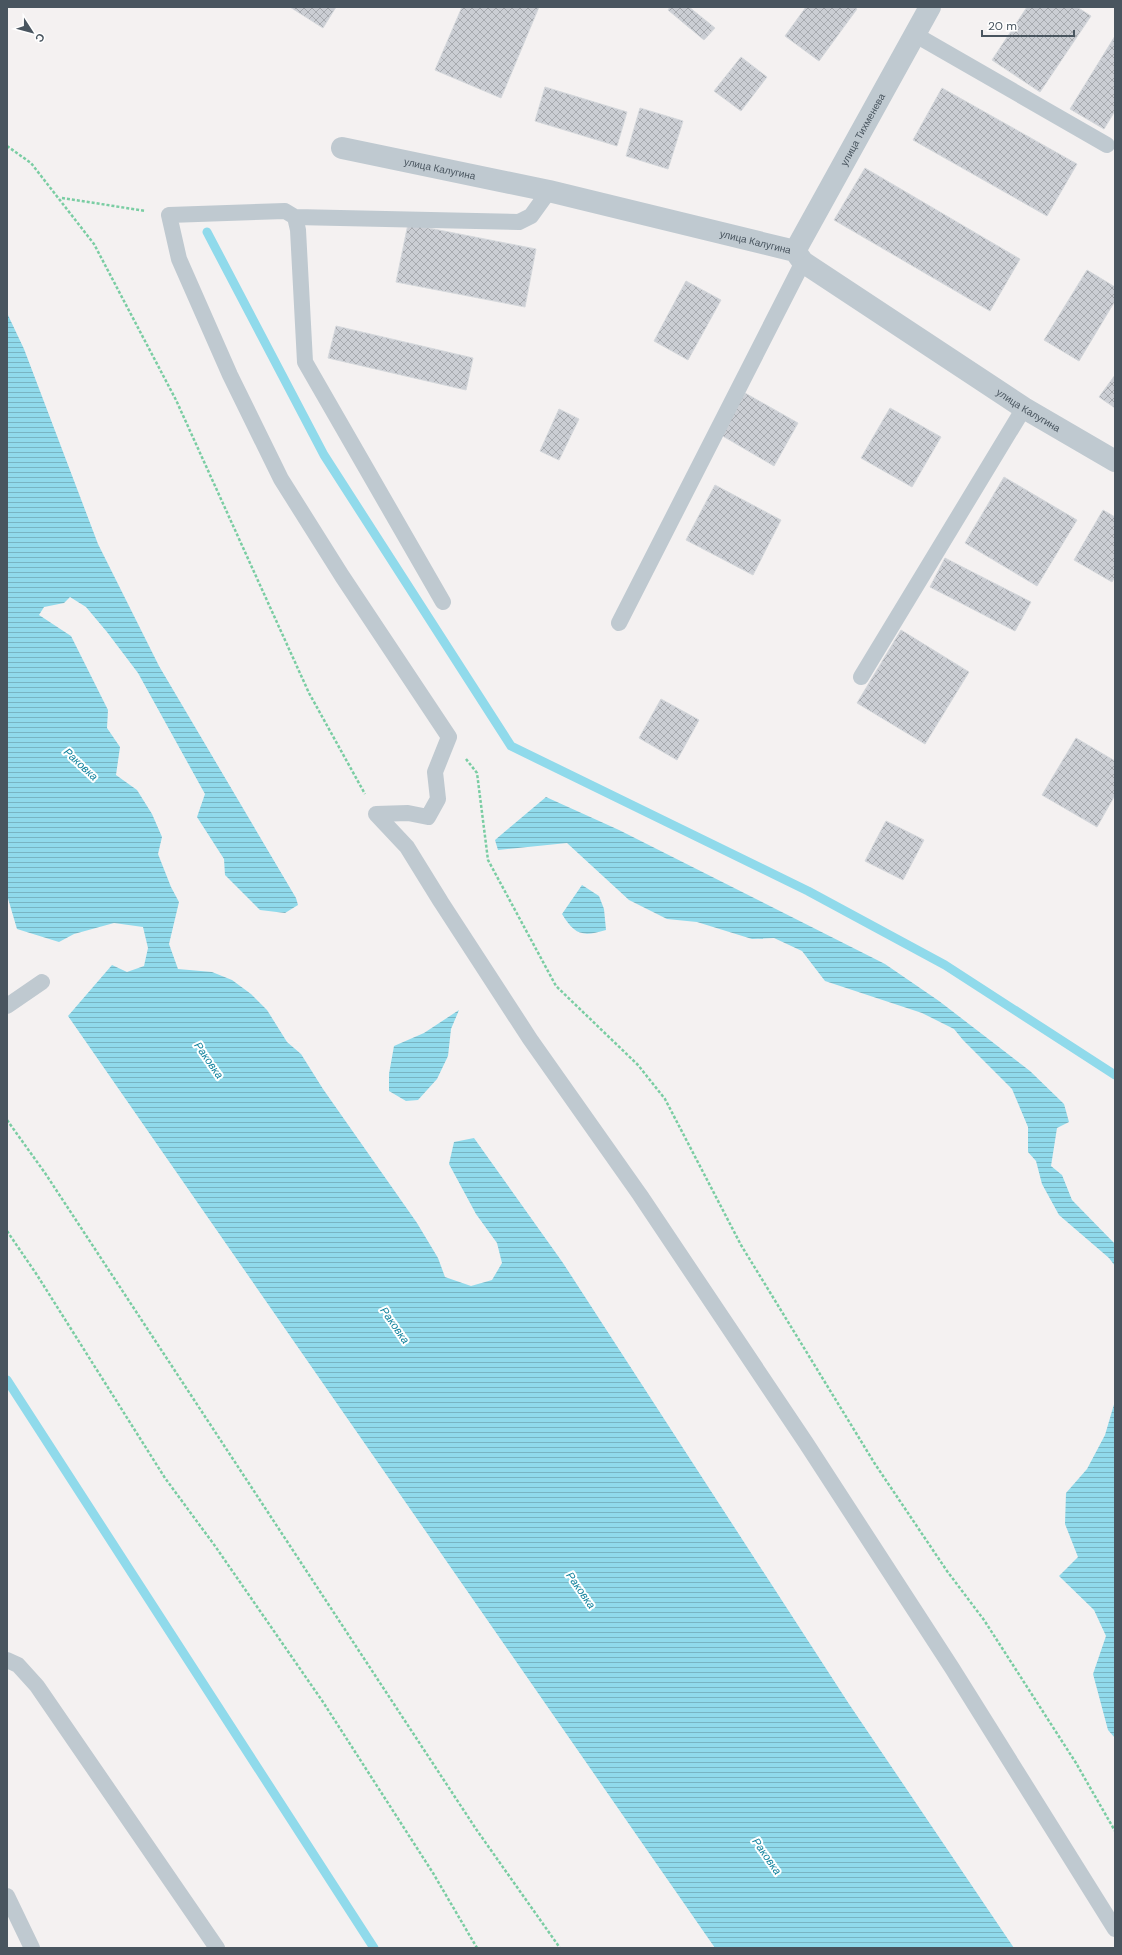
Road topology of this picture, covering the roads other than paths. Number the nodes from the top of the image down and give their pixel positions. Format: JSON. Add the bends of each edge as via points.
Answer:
{"nodes":[{"id":1,"x":930,"y":7,"type":"edge"},
{"id":2,"x":914,"y":34,"type":"junction"},
{"id":3,"x":1106,"y":145,"type":"dead end"},
{"id":4,"x":342,"y":148,"type":"dead end"},
{"id":5,"x":549,"y":191,"type":"junction"},
{"id":6,"x":295,"y":217,"type":"junction"},
{"id":7,"x":799,"y":257,"type":"junction"},
{"id":8,"x":1024,"y":408,"type":"junction"},
{"id":9,"x":1115,"y":461,"type":"edge"},
{"id":10,"x":443,"y":602,"type":"dead end"},
{"id":11,"x":619,"y":623,"type":"dead end"},
{"id":12,"x":861,"y":677,"type":"dead end"},
{"id":13,"x":42,"y":982,"type":"dead end"},
{"id":14,"x":7,"y":1006,"type":"edge"},
{"id":15,"x":7,"y":1660,"type":"edge"},
{"id":16,"x":7,"y":1896,"type":"edge"},
{"id":17,"x":1115,"y":1928,"type":"edge"},
{"id":18,"x":32,"y":1948,"type":"edge"},
{"id":19,"x":217,"y":1948,"type":"edge"}],
"edges":[{"from":1,"to":2,"type":"street","name":"улица Тихменева"},
{"from":2,"to":3,"type":"lane"},
{"from":2,"to":7,"type":"street","name":"улица Тихменева"},
{"from":4,"to":5,"type":"street","name":"улица Калугина"},
{"from":5,"to":6,"type":"lane","via":[[531,216],[519,222]]},
{"from":5,"to":7,"type":"street","name":"улица Калугина"},
{"from":6,"to":10,"type":"lane","via":[[298,230],[305,362]]},
{"from":6,"to":17,"type":"lane","via":[[285,211],[169,215],[178,259],[230,375],[281,479],[449,737],[435,772],[438,799],[428,817],[408,813],[376,814],[407,847],[530,1039],[640,1195],[806,1443],[952,1668]]},
{"from":7,"to":8,"type":"street","name":"улица Калугина"},
{"from":7,"to":11,"type":"lane"},
{"from":8,"to":9,"type":"street","name":"улица Калугина"},
{"from":8,"to":12,"type":"lane"},
{"from":13,"to":14,"type":"lane"},
{"from":15,"to":19,"type":"lane","via":[[18,1665],[37,1686]]},
{"from":16,"to":18,"type":"lane"}]}
